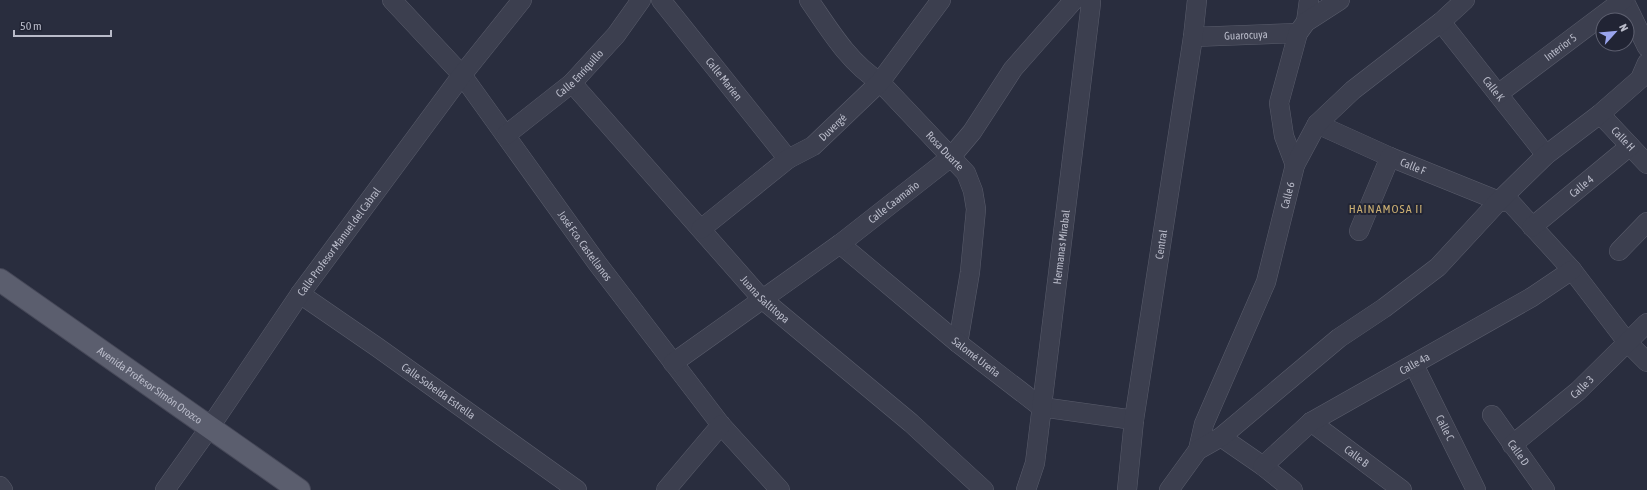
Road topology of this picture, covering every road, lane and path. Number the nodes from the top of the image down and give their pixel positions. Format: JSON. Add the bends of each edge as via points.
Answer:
{"nodes":[{"id":1,"x":392,"y":0,"type":"edge"},
{"id":2,"x":522,"y":0,"type":"edge"},
{"id":3,"x":641,"y":0,"type":"edge"},
{"id":4,"x":660,"y":0,"type":"edge"},
{"id":5,"x":809,"y":0,"type":"edge"},
{"id":6,"x":941,"y":0,"type":"edge"},
{"id":7,"x":1197,"y":0,"type":"edge"},
{"id":8,"x":1309,"y":0,"type":"edge"},
{"id":9,"x":1340,"y":0,"type":"edge"},
{"id":10,"x":1465,"y":0,"type":"edge"},
{"id":11,"x":1623,"y":0,"type":"edge"},
{"id":12,"x":1084,"y":1,"type":"edge"},
{"id":13,"x":1441,"y":22,"type":"junction"},
{"id":14,"x":1302,"y":27,"type":"junction"},
{"id":15,"x":1193,"y":37,"type":"junction"},
{"id":16,"x":1647,"y":47,"type":"edge"},
{"id":17,"x":1647,"y":63,"type":"edge"},
{"id":18,"x":462,"y":75,"type":"junction"},
{"id":19,"x":880,"y":82,"type":"junction"},
{"id":20,"x":572,"y":83,"type":"junction"},
{"id":21,"x":1498,"y":94,"type":"junction"},
{"id":22,"x":1600,"y":114,"type":"junction"},
{"id":23,"x":1317,"y":124,"type":"junction"},
{"id":24,"x":506,"y":135,"type":"junction"},
{"id":25,"x":1630,"y":146,"type":"junction"},
{"id":26,"x":1546,"y":155,"type":"junction"},
{"id":27,"x":950,"y":157,"type":"junction"},
{"id":28,"x":1390,"y":157,"type":"junction"},
{"id":29,"x":788,"y":159,"type":"junction"},
{"id":30,"x":1647,"y":164,"type":"edge"},
{"id":31,"x":1295,"y":165,"type":"junction"},
{"id":32,"x":1505,"y":202,"type":"junction"},
{"id":33,"x":1647,"y":222,"type":"edge"},
{"id":34,"x":1532,"y":227,"type":"junction"},
{"id":35,"x":701,"y":229,"type":"junction"},
{"id":36,"x":1359,"y":231,"type":"dead end"},
{"id":37,"x":840,"y":244,"type":"junction"},
{"id":38,"x":1619,"y":251,"type":"dead end"},
{"id":39,"x":1572,"y":270,"type":"junction"},
{"id":40,"x":0,"y":280,"type":"edge"},
{"id":41,"x":300,"y":294,"type":"junction"},
{"id":42,"x":762,"y":299,"type":"junction"},
{"id":43,"x":1647,"y":323,"type":"edge"},
{"id":44,"x":1627,"y":342,"type":"junction"},
{"id":45,"x":958,"y":343,"type":"junction"},
{"id":46,"x":1647,"y":362,"type":"edge"},
{"id":47,"x":673,"y":363,"type":"junction"},
{"id":48,"x":1414,"y":364,"type":"junction"},
{"id":49,"x":1041,"y":407,"type":"junction"},
{"id":50,"x":1492,"y":415,"type":"dead end"},
{"id":51,"x":1134,"y":420,"type":"junction"},
{"id":52,"x":1311,"y":422,"type":"junction"},
{"id":53,"x":721,"y":425,"type":"junction"},
{"id":54,"x":210,"y":427,"type":"junction"},
{"id":55,"x":1221,"y":437,"type":"junction"},
{"id":56,"x":1512,"y":445,"type":"junction"},
{"id":57,"x":1198,"y":450,"type":"junction"},
{"id":58,"x":1264,"y":466,"type":"junction"},
{"id":59,"x":0,"y":486,"type":"edge"},
{"id":60,"x":3,"y":490,"type":"edge"},
{"id":61,"x":165,"y":490,"type":"edge"},
{"id":62,"x":299,"y":490,"type":"edge"},
{"id":63,"x":577,"y":490,"type":"edge"},
{"id":64,"x":666,"y":490,"type":"edge"},
{"id":65,"x":780,"y":490,"type":"edge"},
{"id":66,"x":984,"y":490,"type":"edge"},
{"id":67,"x":1026,"y":490,"type":"edge"},
{"id":68,"x":1127,"y":490,"type":"edge"},
{"id":69,"x":1169,"y":490,"type":"edge"},
{"id":70,"x":1293,"y":490,"type":"edge"},
{"id":71,"x":1402,"y":490,"type":"edge"},
{"id":72,"x":1476,"y":490,"type":"edge"},
{"id":73,"x":1544,"y":490,"type":"edge"}],
"edges":[{"from":1,"to":18,"type":"street","name":"José Fco. Castellanos"},
{"from":2,"to":18,"type":"street","name":"Calle Profesor Manuel del Cabral"},
{"from":3,"to":20,"type":"street","name":"Calle Enriquillo","via":[[616,35]]},
{"from":4,"to":29,"type":"street","name":"Calle Marien"},
{"from":5,"to":19,"type":"street","name":"Rosa Duarte","via":[[855,62]]},
{"from":6,"to":19,"type":"street","name":"Duvergé"},
{"from":7,"to":15,"type":"street","name":"Central"},
{"from":8,"to":14,"type":"street"},
{"from":9,"to":14,"type":"street"},
{"from":10,"to":13,"type":"street","name":"Calle 6"},
{"from":11,"to":16,"type":"street"},
{"from":11,"to":21,"type":"street","name":"Interior 5"},
{"from":12,"to":27,"type":"street","name":"Calle Caamaño","via":[[1013,69],[972,132]]},
{"from":12,"to":49,"type":"street","name":"Hermanas Mirabal"},
{"from":13,"to":21,"type":"street","name":"Calle K"},
{"from":13,"to":23,"type":"street","name":"Calle 6","via":[[1353,90]]},
{"from":14,"to":15,"type":"street","name":"Guarocuya"},
{"from":14,"to":31,"type":"street","via":[[1279,103],[1284,136]]},
{"from":15,"to":51,"type":"street","name":"Central"},
{"from":17,"to":22,"type":"street","via":[[1640,79]]},
{"from":18,"to":24,"type":"street","name":"José Fco. Castellanos"},
{"from":18,"to":41,"type":"street","name":"Calle Profesor Manuel del Cabral"},
{"from":19,"to":27,"type":"street","name":"Rosa Duarte"},
{"from":19,"to":29,"type":"street","name":"Duvergé","via":[[813,146]]},
{"from":20,"to":24,"type":"street","name":"Calle Enriquillo"},
{"from":20,"to":35,"type":"street","name":"Juana Saltitopa"},
{"from":21,"to":26,"type":"street","name":"Calle K"},
{"from":22,"to":25,"type":"street","name":"Calle H"},
{"from":22,"to":26,"type":"street"},
{"from":23,"to":28,"type":"street","name":"Calle F"},
{"from":23,"to":31,"type":"street","name":"Calle 6"},
{"from":24,"to":47,"type":"street","name":"José Fco. Castellanos","via":[[597,264]]},
{"from":25,"to":30,"type":"street","name":"Calle H"},
{"from":25,"to":34,"type":"street","name":"Calle 4"},
{"from":26,"to":32,"type":"street"},
{"from":27,"to":37,"type":"street","name":"Calle Caamaño"},
{"from":27,"to":45,"type":"street","name":"Rosa Duarte","via":[[966,173],[976,209],[970,272]]},
{"from":28,"to":32,"type":"street","name":"Calle F"},
{"from":28,"to":36,"type":"street"},
{"from":29,"to":35,"type":"street","name":"Duvergé"},
{"from":31,"to":57,"type":"street","name":"Calle 6","via":[[1266,282],[1204,424]]},
{"from":32,"to":34,"type":"street"},
{"from":32,"to":55,"type":"street","via":[[1438,267],[1339,338]]},
{"from":33,"to":38,"type":"street"},
{"from":34,"to":39,"type":"street"},
{"from":35,"to":42,"type":"street","name":"Juana Saltitopa"},
{"from":37,"to":42,"type":"street","name":"Calle Caamaño"},
{"from":37,"to":45,"type":"street","name":"Salomé Ureña"},
{"from":39,"to":44,"type":"street"},
{"from":39,"to":48,"type":"street","name":"Calle 4a","via":[[1532,297]]},
{"from":40,"to":54,"type":"main road","name":"Avenida Profesor Simón Orozco"},
{"from":41,"to":54,"type":"street","name":"Calle Profesor Manuel del Cabral"},
{"from":41,"to":63,"type":"street","name":"Calle Sobeida Estrella"},
{"from":42,"to":47,"type":"street","name":"Calle Caamaño"},
{"from":42,"to":66,"type":"street","name":"Juana Saltitopa","via":[[911,423]]},
{"from":43,"to":44,"type":"street","name":"Calle 3"},
{"from":44,"to":46,"type":"street"},
{"from":44,"to":56,"type":"street","name":"Calle 3","via":[[1578,391]]},
{"from":45,"to":49,"type":"street","name":"Salomé Ureña"},
{"from":47,"to":53,"type":"street","name":"José Fco. Castellanos"},
{"from":48,"to":52,"type":"street","name":"Calle 4a"},
{"from":48,"to":72,"type":"street","name":"Calle C"},
{"from":49,"to":51,"type":"street","name":"Salomé Ureña"},
{"from":49,"to":67,"type":"street","name":"Hermanas Mirabal","via":[[1035,463]]},
{"from":50,"to":56,"type":"street","name":"Calle D"},
{"from":51,"to":68,"type":"street","name":"Central"},
{"from":52,"to":58,"type":"street","name":"Calle 4a"},
{"from":52,"to":71,"type":"street","name":"Calle B"},
{"from":53,"to":64,"type":"street"},
{"from":53,"to":65,"type":"street","name":"José Fco. Castellanos"},
{"from":54,"to":61,"type":"street","name":"Calle Profesor Manuel del Cabral"},
{"from":54,"to":62,"type":"main road","name":"Avenida Profesor Simón Orozco"},
{"from":55,"to":57,"type":"street"},
{"from":55,"to":58,"type":"street"},
{"from":56,"to":73,"type":"street","name":"Calle D"},
{"from":57,"to":69,"type":"street"},
{"from":58,"to":70,"type":"street"},
{"from":59,"to":60,"type":"street"}]}
